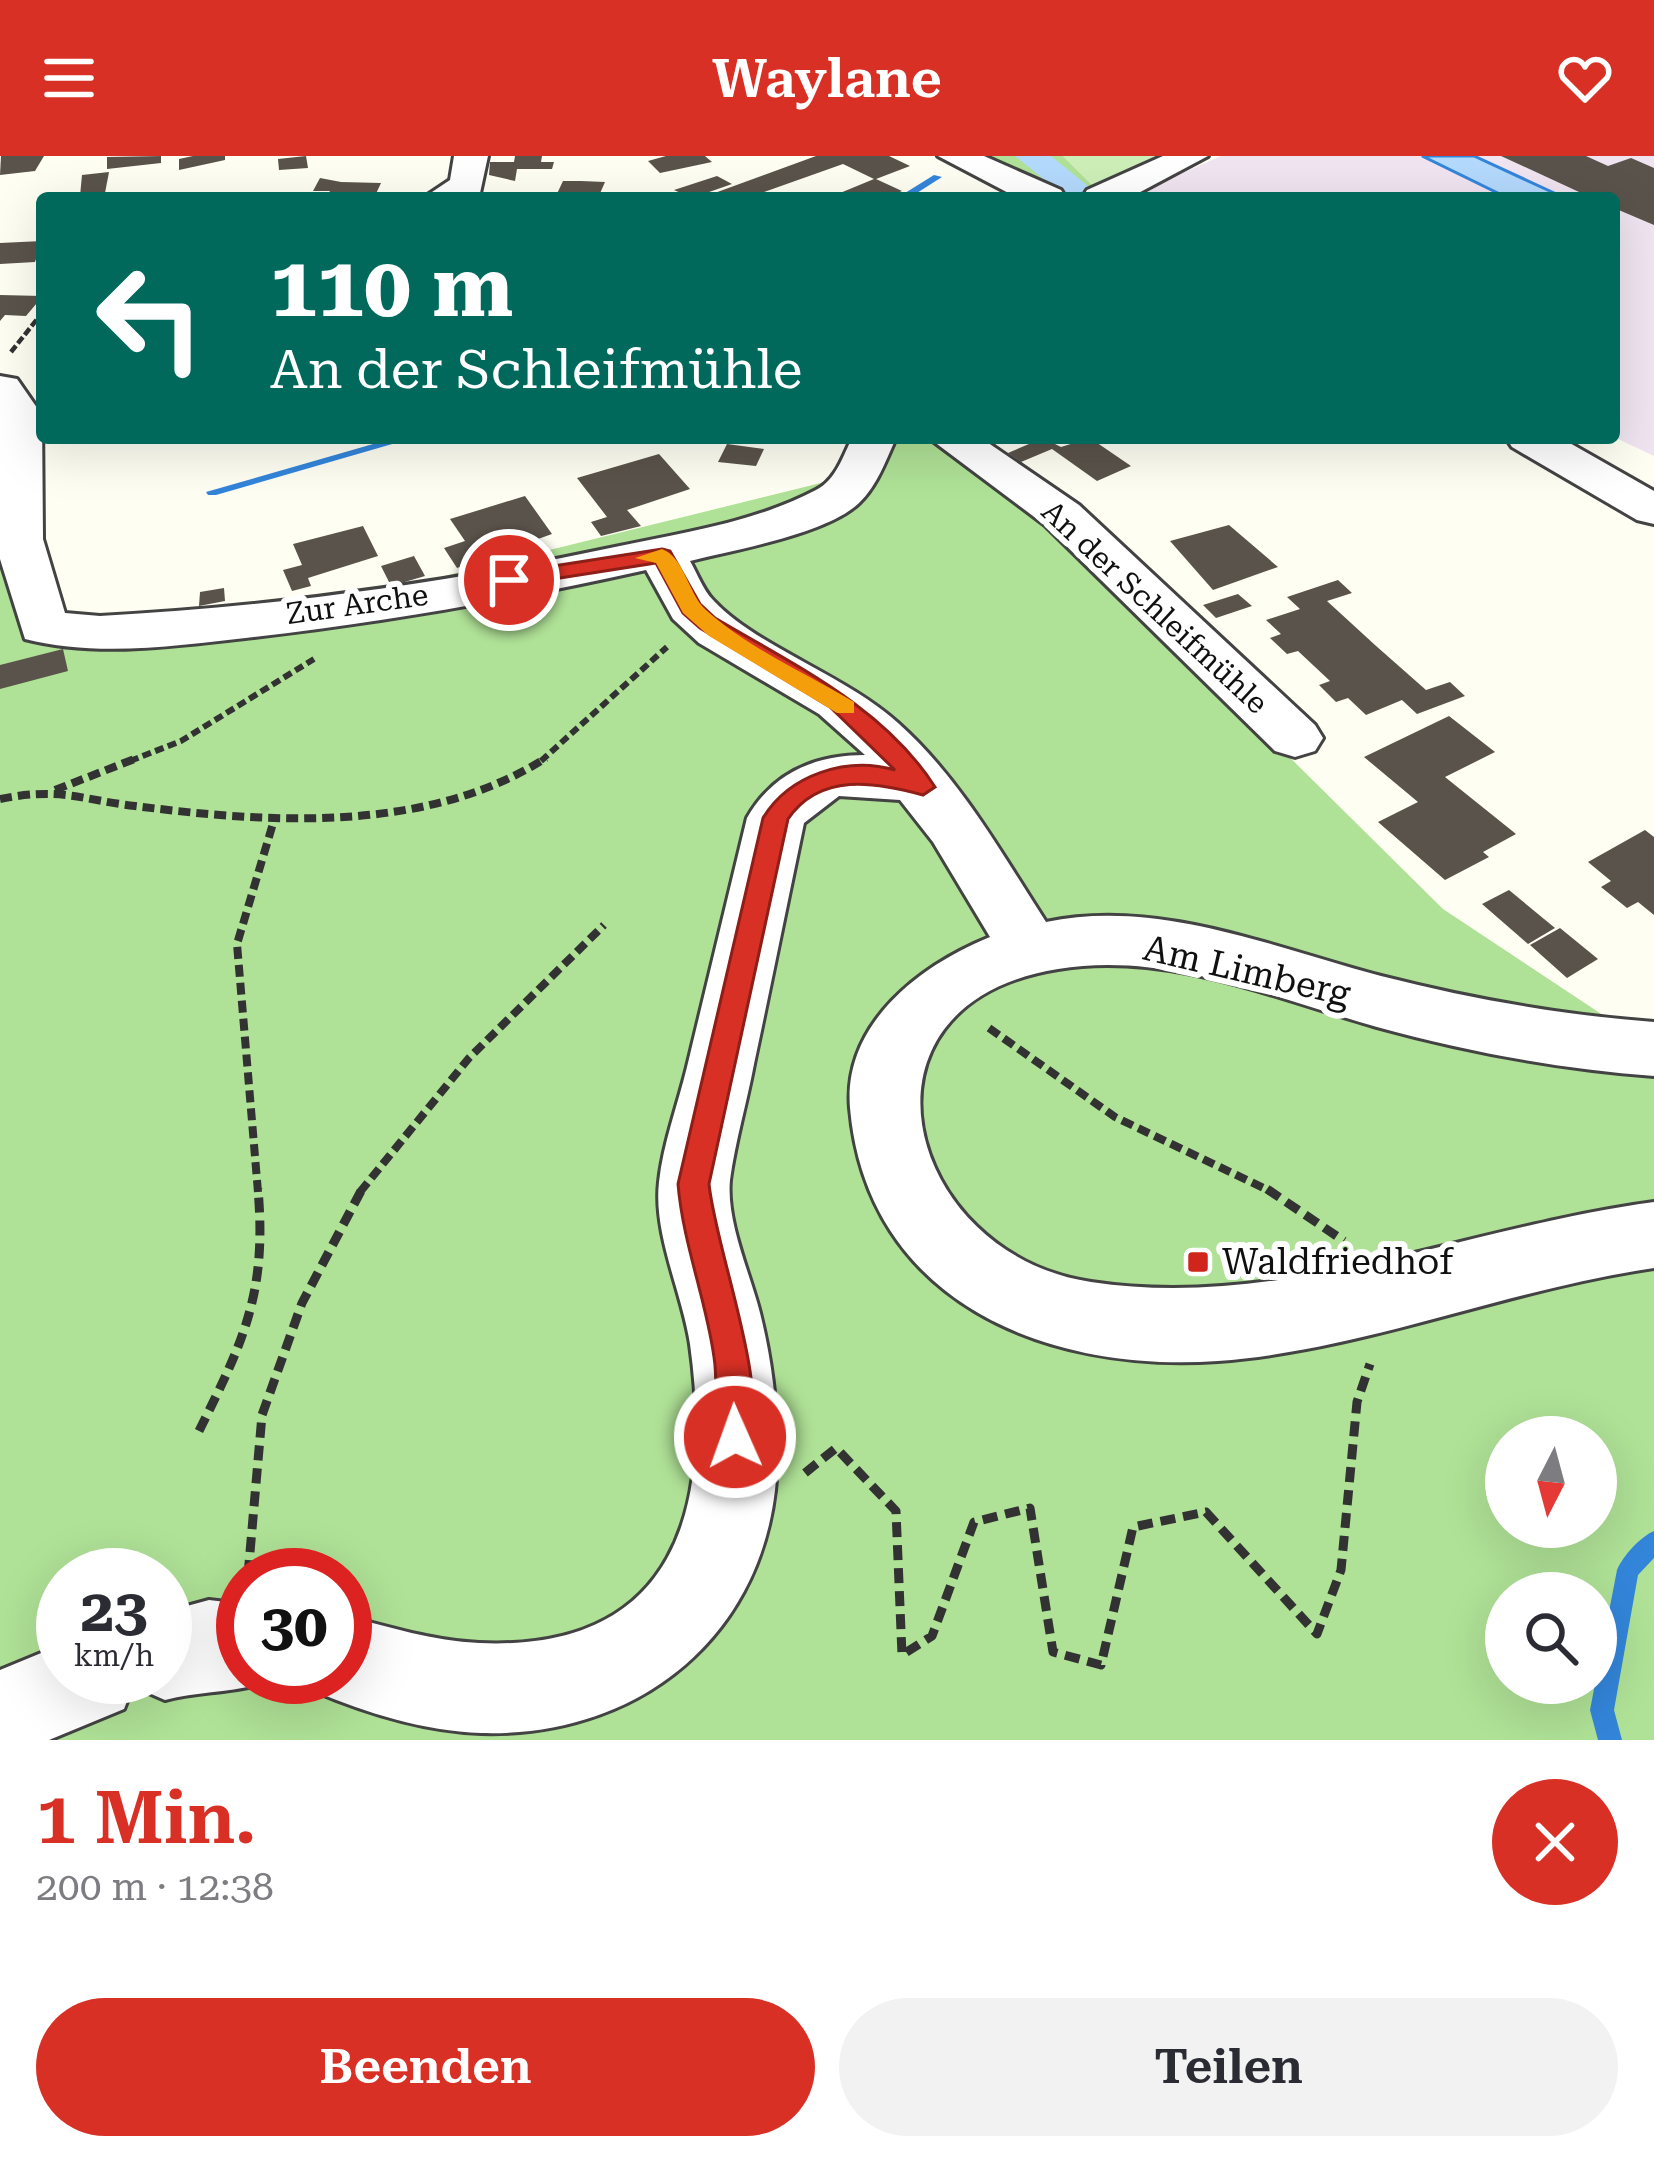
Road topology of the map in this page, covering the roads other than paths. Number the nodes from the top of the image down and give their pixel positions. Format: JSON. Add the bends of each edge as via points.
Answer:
{"nodes":[{"id":1,"x":471,"y":156,"type":"edge"},
{"id":2,"x":955,"y":156,"type":"edge"},
{"id":3,"x":1191,"y":156,"type":"edge"},
{"id":4,"x":452,"y":192,"type":"edge"},
{"id":5,"x":1035,"y":192,"type":"edge"},
{"id":6,"x":1113,"y":192,"type":"edge"},
{"id":7,"x":5,"y":373,"type":"edge"},
{"id":8,"x":870,"y":444,"type":"edge"},
{"id":9,"x":961,"y":444,"type":"edge"},
{"id":10,"x":1538,"y":444,"type":"edge"},
{"id":11,"x":1654,"y":510,"type":"edge"},
{"id":12,"x":662,"y":555,"type":"junction"},
{"id":13,"x":1295,"y":738,"type":"dead end"},
{"id":14,"x":923,"y":787,"type":"junction"},
{"id":15,"x":1029,"y":949,"type":"junction"},
{"id":16,"x":1654,"y":1049,"type":"edge"},
{"id":17,"x":1654,"y":1234,"type":"edge"},
{"id":18,"x":372,"y":1667,"type":"edge"},
{"id":19,"x":36,"y":1700,"type":"edge"},
{"id":20,"x":0,"y":1715,"type":"edge"}],
"edges":[{"from":1,"to":4,"type":"street","via":[[467,184]]},
{"from":2,"to":5,"type":"street"},
{"from":3,"to":6,"type":"street"},
{"from":7,"to":12,"type":"street","name":"Zur Arche","via":[[22,418],[19,538],[43,627],[56,631],[202,626]]},
{"from":8,"to":12,"type":"street","name":"Zur Arche","via":[[838,497]]},
{"from":9,"to":13,"type":"street","name":"An der Schleifmühle","via":[[1062,515]]},
{"from":10,"to":11,"type":"street"},
{"from":12,"to":14,"type":"street","via":[[707,623],[838,701]]},
{"from":14,"to":15,"type":"street"},
{"from":14,"to":18,"type":"street","via":[[845,773],[790,797],[776,818],[694,1184],[731,1358],[735,1470],[728,1528],[710,1571],[676,1624],[628,1660],[566,1682],[436,1684]]},
{"from":15,"to":16,"type":"street","name":"Am Limberg","via":[[1103,941],[1160,946],[1487,1028]]},
{"from":15,"to":17,"type":"street","name":"Am Limberg","via":[[947,982],[916,1011],[886,1076],[884,1122],[895,1168],[923,1224],[967,1268],[1024,1298],[1121,1324],[1222,1324]]},
{"from":19,"to":20,"type":"street"}]}
